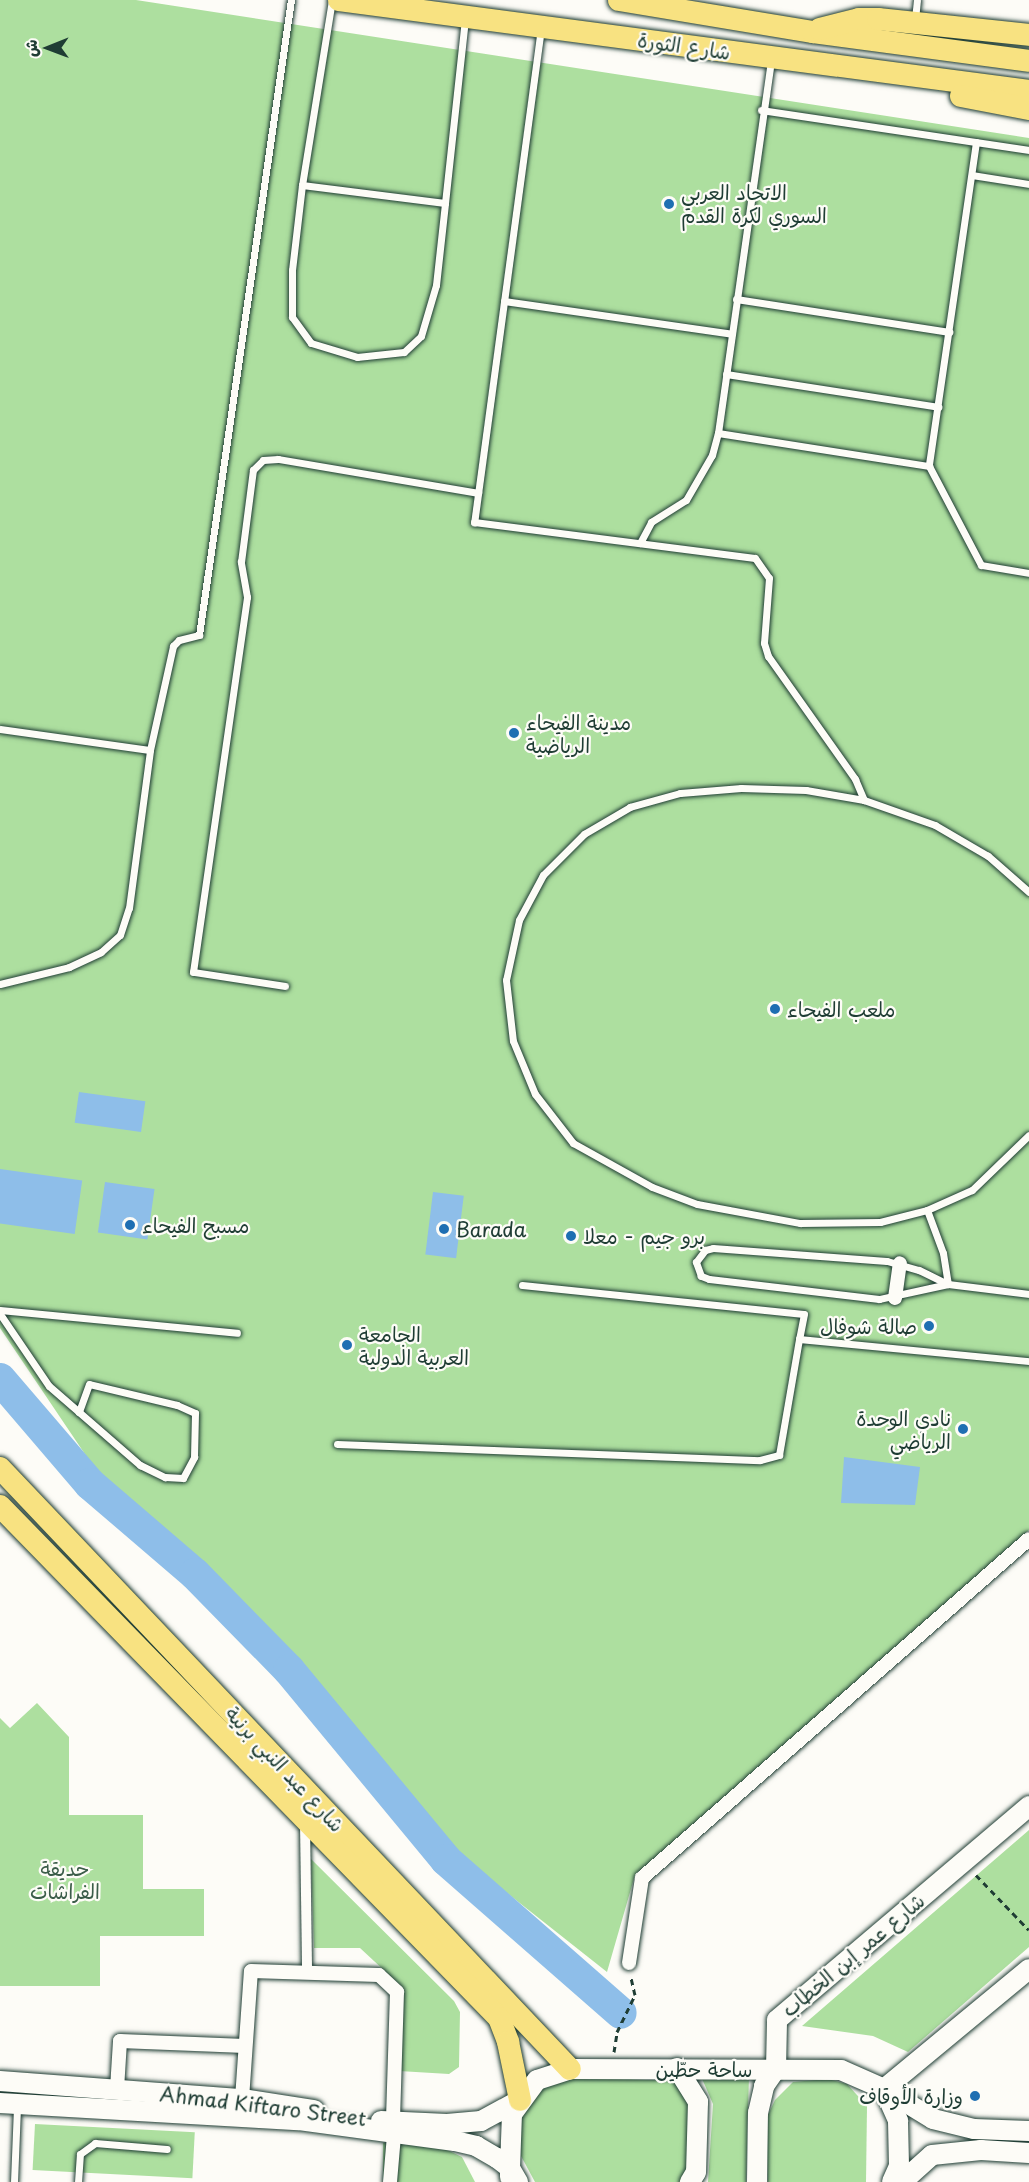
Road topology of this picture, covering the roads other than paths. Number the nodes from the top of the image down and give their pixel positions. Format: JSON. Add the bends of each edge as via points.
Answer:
{"nodes":[{"id":1,"x":291,"y":0,"type":"edge"},
{"id":2,"x":332,"y":0,"type":"edge"},
{"id":3,"x":339,"y":0,"type":"edge"},
{"id":4,"x":619,"y":0,"type":"edge"},
{"id":5,"x":668,"y":4,"type":"edge"},
{"id":6,"x":916,"y":11,"type":"edge"},
{"id":7,"x":466,"y":16,"type":"junction"},
{"id":8,"x":541,"y":26,"type":"junction"},
{"id":9,"x":813,"y":32,"type":"junction"},
{"id":10,"x":1029,"y":35,"type":"edge"},
{"id":11,"x":782,"y":59,"type":"junction"},
{"id":12,"x":1029,"y":61,"type":"edge"},
{"id":13,"x":1029,"y":91,"type":"edge"},
{"id":14,"x":762,"y":110,"type":"junction"},
{"id":15,"x":1029,"y":110,"type":"edge"},
{"id":16,"x":976,"y":142,"type":"junction"},
{"id":17,"x":1029,"y":150,"type":"edge"},
{"id":18,"x":972,"y":175,"type":"junction"},
{"id":19,"x":1029,"y":184,"type":"edge"},
{"id":20,"x":302,"y":185,"type":"junction"},
{"id":21,"x":445,"y":203,"type":"junction"},
{"id":22,"x":736,"y":299,"type":"junction"},
{"id":23,"x":504,"y":301,"type":"junction"},
{"id":24,"x":949,"y":332,"type":"junction"},
{"id":25,"x":732,"y":334,"type":"junction"},
{"id":26,"x":726,"y":374,"type":"junction"},
{"id":27,"x":938,"y":407,"type":"junction"},
{"id":28,"x":718,"y":434,"type":"junction"},
{"id":29,"x":929,"y":466,"type":"junction"},
{"id":30,"x":478,"y":493,"type":"junction"},
{"id":31,"x":640,"y":543,"type":"junction"},
{"id":32,"x":1029,"y":573,"type":"edge"},
{"id":33,"x":0,"y":729,"type":"edge"},
{"id":34,"x":150,"y":750,"type":"junction"},
{"id":35,"x":864,"y":800,"type":"junction"},
{"id":36,"x":1029,"y":892,"type":"edge"},
{"id":37,"x":0,"y":984,"type":"edge"},
{"id":38,"x":285,"y":986,"type":"dead end"},
{"id":39,"x":1029,"y":1135,"type":"edge"},
{"id":40,"x":927,"y":1210,"type":"junction"},
{"id":41,"x":900,"y":1263,"type":"junction"},
{"id":42,"x":948,"y":1284,"type":"junction"},
{"id":43,"x":522,"y":1286,"type":"dead end"},
{"id":44,"x":1029,"y":1294,"type":"edge"},
{"id":45,"x":895,"y":1298,"type":"junction"},
{"id":46,"x":0,"y":1310,"type":"edge"},
{"id":47,"x":0,"y":1314,"type":"edge"},
{"id":48,"x":237,"y":1333,"type":"dead end"},
{"id":49,"x":800,"y":1339,"type":"junction"},
{"id":50,"x":1029,"y":1361,"type":"edge"},
{"id":51,"x":79,"y":1412,"type":"junction"},
{"id":52,"x":337,"y":1444,"type":"dead end"},
{"id":53,"x":0,"y":1468,"type":"edge"},
{"id":54,"x":0,"y":1506,"type":"edge"},
{"id":55,"x":1029,"y":1539,"type":"edge"},
{"id":56,"x":1029,"y":1806,"type":"edge"},
{"id":57,"x":304,"y":1819,"type":"junction"},
{"id":58,"x":628,"y":1962,"type":"road end"},
{"id":59,"x":1029,"y":1969,"type":"edge"},
{"id":60,"x":307,"y":1973,"type":"junction"},
{"id":61,"x":245,"y":2046,"type":"junction"},
{"id":62,"x":677,"y":2068,"type":"junction"},
{"id":63,"x":570,"y":2069,"type":"junction"},
{"id":64,"x":776,"y":2069,"type":"junction"},
{"id":65,"x":0,"y":2081,"type":"edge"},
{"id":66,"x":117,"y":2089,"type":"junction"},
{"id":67,"x":884,"y":2089,"type":"junction"},
{"id":68,"x":242,"y":2099,"type":"junction"},
{"id":69,"x":520,"y":2100,"type":"junction"},
{"id":70,"x":8,"y":2103,"type":"edge"},
{"id":71,"x":393,"y":2129,"type":"junction"},
{"id":72,"x":1029,"y":2131,"type":"edge"},
{"id":73,"x":167,"y":2149,"type":"dead end"},
{"id":74,"x":1029,"y":2152,"type":"edge"},
{"id":75,"x":513,"y":2177,"type":"edge"},
{"id":76,"x":14,"y":2182,"type":"edge"},
{"id":77,"x":78,"y":2182,"type":"edge"},
{"id":78,"x":390,"y":2182,"type":"edge"},
{"id":79,"x":690,"y":2182,"type":"edge"},
{"id":80,"x":757,"y":2182,"type":"edge"},
{"id":81,"x":892,"y":2182,"type":"edge"},
{"id":82,"x":902,"y":2182,"type":"edge"}],
"edges":[{"from":1,"to":34,"type":"lane","via":[[199,635],[179,640],[173,646]]},
{"from":2,"to":20,"type":"lane"},
{"from":3,"to":7,"type":"main road","name":"شارع الثورة"},
{"from":4,"to":5,"type":"main road","name":"شارع الثورة"},
{"from":5,"to":9,"type":"main road","name":"شارع الثورة"},
{"from":6,"to":9,"type":"main road","via":[[859,19]]},
{"from":6,"to":10,"type":"main road"},
{"from":7,"to":8,"type":"main road","name":"شارع الثورة"},
{"from":7,"to":21,"type":"lane"},
{"from":8,"to":11,"type":"main road","name":"شارع الثورة"},
{"from":8,"to":23,"type":"lane"},
{"from":9,"to":12,"type":"main road","name":"شارع الثورة"},
{"from":11,"to":13,"type":"main road","name":"شارع الثورة"},
{"from":11,"to":14,"type":"lane"},
{"from":11,"to":15,"type":"main road"},
{"from":14,"to":16,"type":"lane"},
{"from":14,"to":22,"type":"lane"},
{"from":16,"to":17,"type":"lane"},
{"from":16,"to":18,"type":"lane"},
{"from":18,"to":19,"type":"lane"},
{"from":18,"to":24,"type":"lane"},
{"from":20,"to":21,"type":"lane"},
{"from":20,"to":21,"type":"lane","via":[[292,270],[292,317],[311,343],[357,357],[404,352],[421,336],[436,285]]},
{"from":22,"to":24,"type":"lane"},
{"from":22,"to":25,"type":"lane"},
{"from":23,"to":25,"type":"lane"},
{"from":23,"to":30,"type":"lane"},
{"from":24,"to":27,"type":"lane"},
{"from":25,"to":26,"type":"lane"},
{"from":26,"to":27,"type":"lane"},
{"from":26,"to":28,"type":"lane"},
{"from":27,"to":29,"type":"lane"},
{"from":28,"to":29,"type":"lane"},
{"from":28,"to":31,"type":"lane","via":[[712,455],[686,500],[651,522]]},
{"from":29,"to":32,"type":"lane","via":[[981,565]]},
{"from":30,"to":31,"type":"lane","via":[[474,522]]},
{"from":30,"to":38,"type":"lane","via":[[278,459],[262,460],[253,470],[241,562],[247,597],[193,972]]},
{"from":31,"to":35,"type":"lane","via":[[755,558],[764,567],[770,593],[764,643],[768,656],[855,779]]},
{"from":33,"to":34,"type":"lane"},
{"from":34,"to":37,"type":"lane","via":[[129,908],[120,935],[101,952],[69,967]]},
{"from":35,"to":36,"type":"lane","via":[[935,825],[988,856]]},
{"from":35,"to":40,"type":"lane","via":[[806,790],[741,788],[680,793],[630,807],[584,834],[543,875],[519,920],[506,980],[513,1041],[535,1094],[573,1143],[652,1187],[697,1204],[800,1223],[880,1222]]},
{"from":39,"to":40,"type":"lane","via":[[972,1190]]},
{"from":40,"to":42,"type":"lane","via":[[941,1245]]},
{"from":41,"to":42,"type":"lane"},
{"from":41,"to":45,"type":"street"},
{"from":41,"to":45,"type":"lane","via":[[713,1248],[705,1250],[696,1262],[701,1276],[709,1280]]},
{"from":42,"to":44,"type":"lane"},
{"from":42,"to":45,"type":"lane"},
{"from":43,"to":49,"type":"lane","via":[[804,1314]]},
{"from":46,"to":48,"type":"lane"},
{"from":47,"to":51,"type":"lane","via":[[49,1386]]},
{"from":49,"to":50,"type":"lane"},
{"from":49,"to":52,"type":"lane","via":[[779,1455],[760,1460]]},
{"from":51,"to":51,"type":"lane","via":[[140,1465],[165,1477],[183,1478],[194,1456],[195,1413],[89,1384]]},
{"from":53,"to":63,"type":"main road","name":"شارع عبد النبي برنية"},
{"from":54,"to":57,"type":"main road","name":"شارع عبد النبي برنية"},
{"from":55,"to":58,"type":"street","via":[[642,1878]]},
{"from":56,"to":64,"type":"main road","name":"شارع عمر إبن الخطاب","via":[[777,2020]]},
{"from":57,"to":60,"type":"street"},
{"from":57,"to":69,"type":"main road","name":"شارع عبد النبي برنية","via":[[499,2018]]},
{"from":59,"to":67,"type":"main road"},
{"from":60,"to":61,"type":"street","via":[[251,1971]]},
{"from":60,"to":71,"type":"street","via":[[379,1975],[397,1992]]},
{"from":61,"to":66,"type":"street","via":[[120,2041]]},
{"from":61,"to":68,"type":"street"},
{"from":62,"to":63,"type":"main road","name":"ساحة حطّين"},
{"from":62,"to":64,"type":"main road","name":"ساحة حطّين"},
{"from":62,"to":79,"type":"main road","via":[[698,2102],[696,2172]]},
{"from":63,"to":69,"type":"main road","name":"ساحة حطّين","via":[[537,2080]]},
{"from":64,"to":67,"type":"main road","name":"ساحة حطّين","via":[[841,2070]]},
{"from":64,"to":80,"type":"main road","name":"شارع عمر إبن الخطاب","via":[[764,2086],[758,2113]]},
{"from":65,"to":66,"type":"main road","name":"Ahmad Kiftaro Street"},
{"from":66,"to":68,"type":"main road","name":"Ahmad Kiftaro Street"},
{"from":67,"to":72,"type":"main road","name":"ساحة حطّين","via":[[933,2119],[974,2129]]},
{"from":67,"to":81,"type":"main road","via":[[898,2121],[899,2166]]},
{"from":68,"to":71,"type":"main road","name":"Ahmad Kiftaro Street"},
{"from":69,"to":71,"type":"main road","name":"Ahmad Kiftaro Street","via":[[481,2121]]},
{"from":69,"to":75,"type":"main road","name":"ساحة حطّين","via":[[512,2114]]},
{"from":70,"to":71,"type":"main road","name":"Ahmad Kiftaro Street"},
{"from":70,"to":76,"type":"lane"},
{"from":71,"to":75,"type":"main road","name":"Ahmad Kiftaro Street","via":[[476,2146]]},
{"from":71,"to":78,"type":"street"},
{"from":73,"to":77,"type":"lane","via":[[95,2143],[80,2154]]},
{"from":74,"to":82,"type":"main road","via":[[932,2154]]}]}
